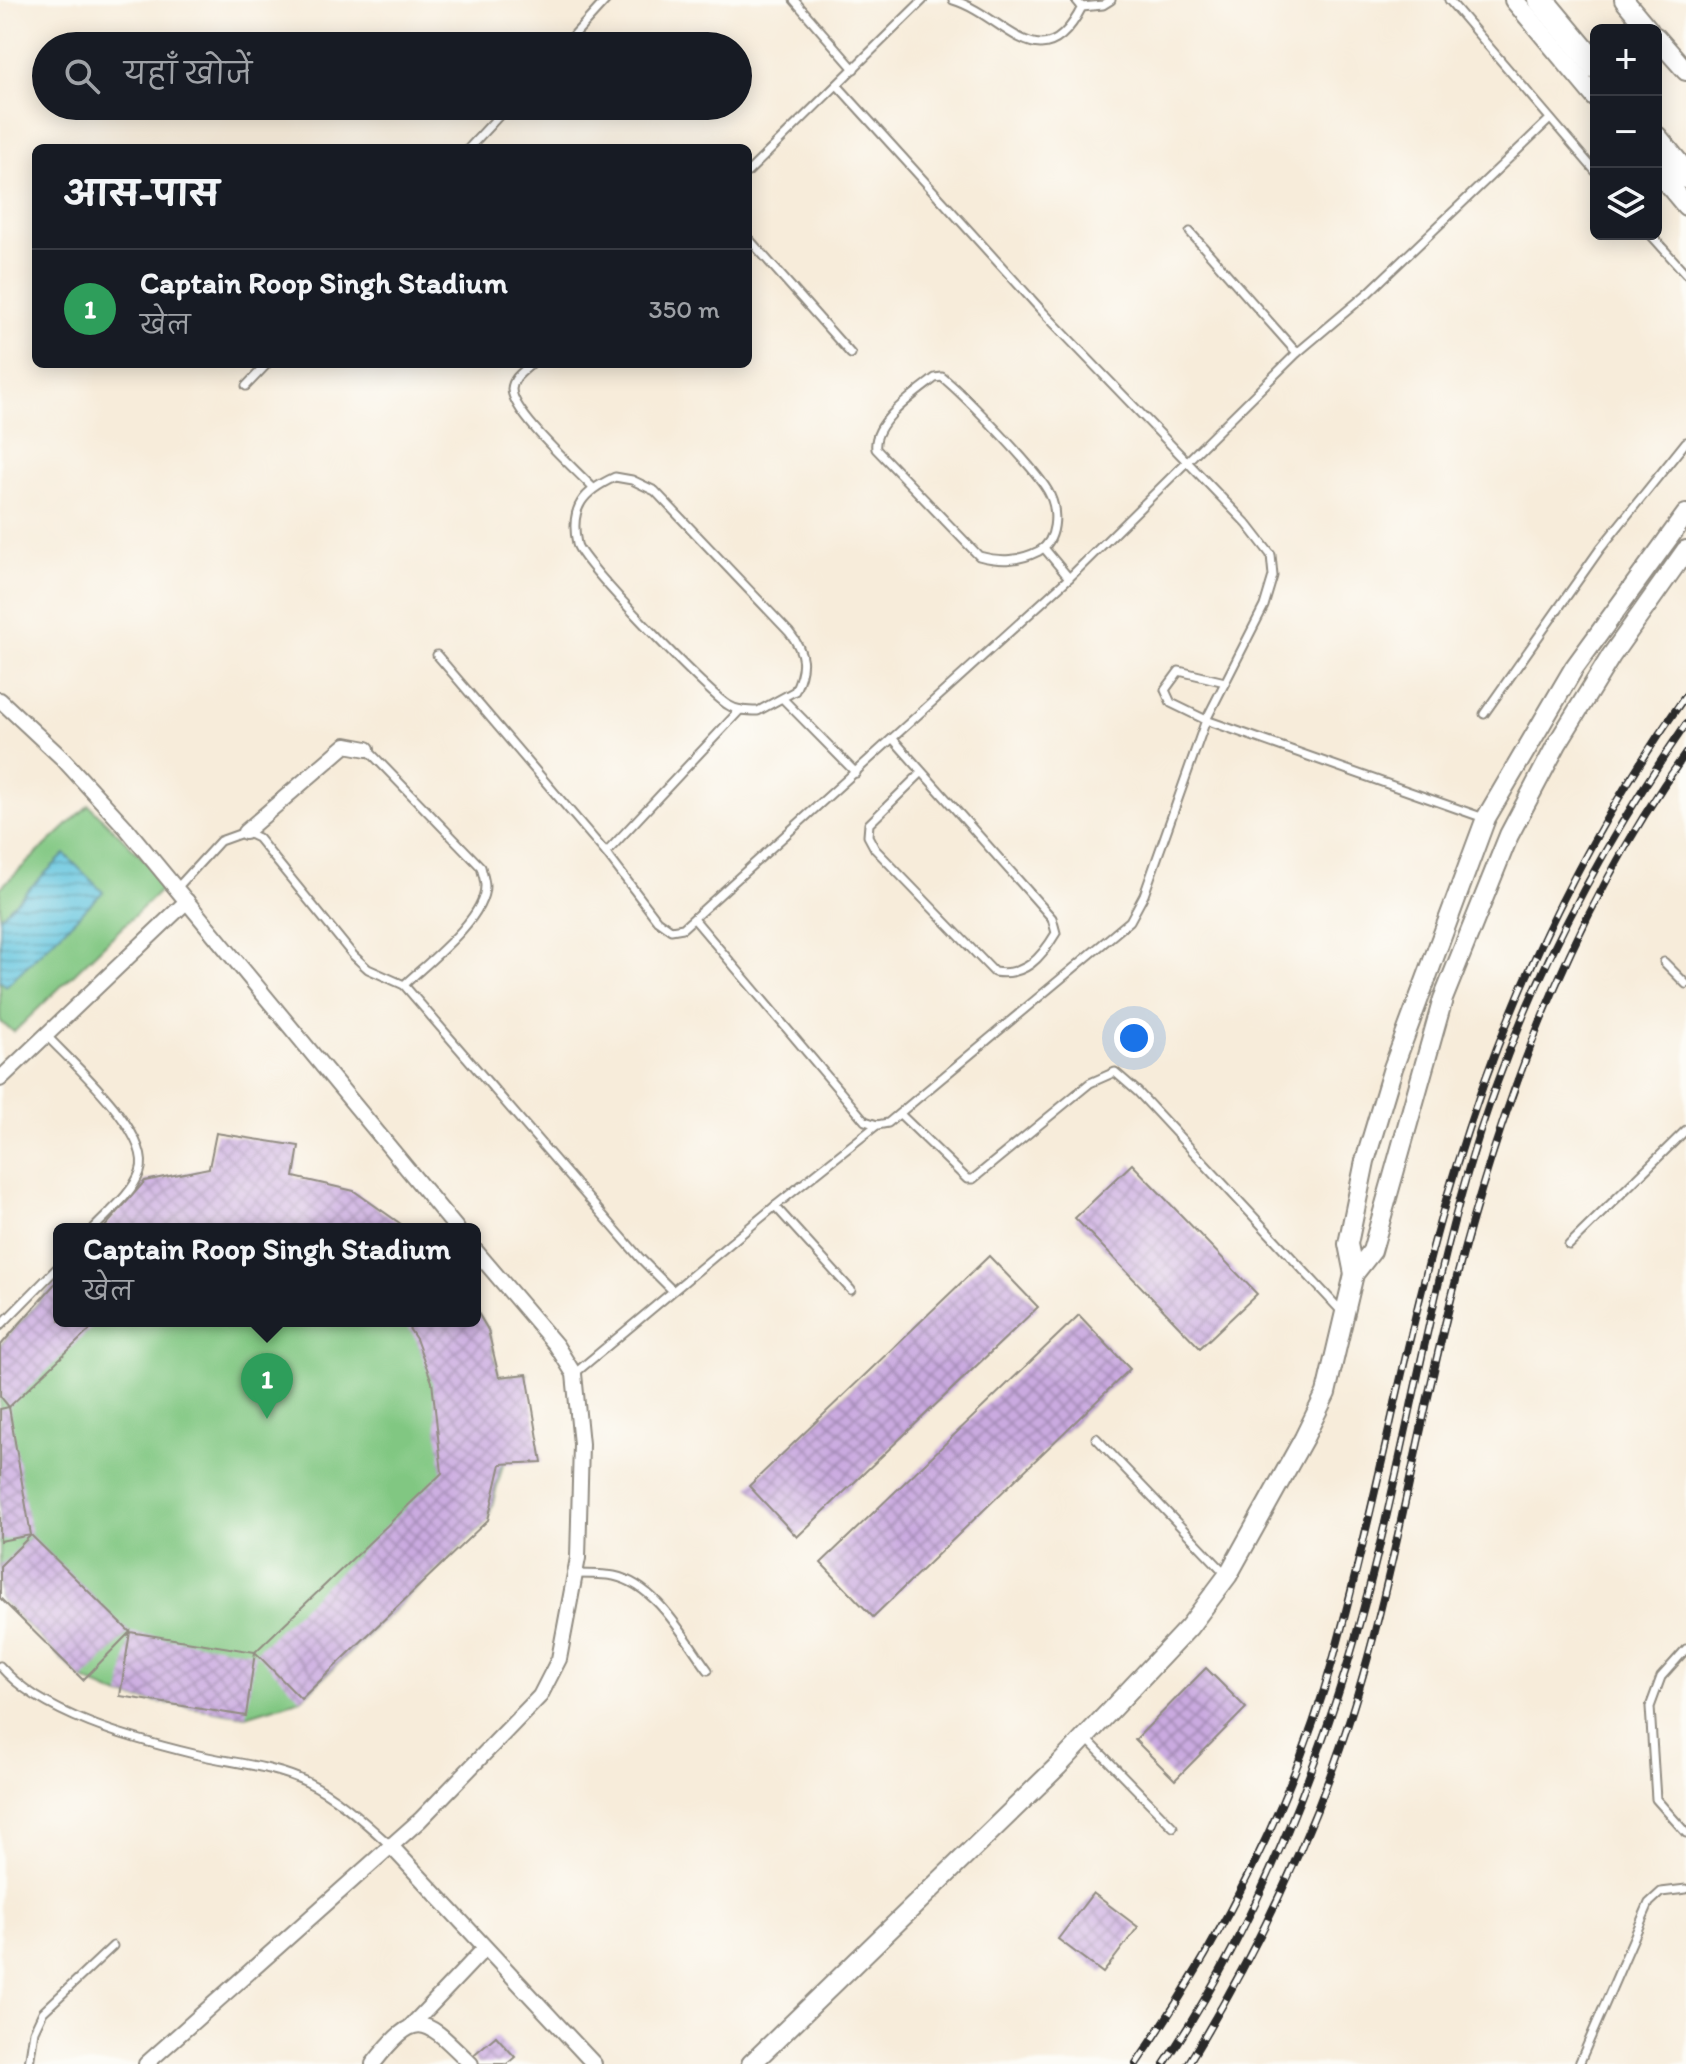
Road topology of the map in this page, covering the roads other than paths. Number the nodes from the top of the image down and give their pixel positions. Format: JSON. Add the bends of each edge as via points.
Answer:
{"nodes":[{"id":1,"x":606,"y":0,"type":"edge"},
{"id":2,"x":794,"y":0,"type":"edge"},
{"id":3,"x":923,"y":0,"type":"edge"},
{"id":4,"x":953,"y":0,"type":"edge"},
{"id":5,"x":1076,"y":0,"type":"edge"},
{"id":6,"x":1111,"y":0,"type":"edge"},
{"id":7,"x":1449,"y":0,"type":"edge"},
{"id":8,"x":1514,"y":0,"type":"edge"},
{"id":9,"x":1541,"y":0,"type":"edge"},
{"id":10,"x":1624,"y":0,"type":"edge"},
{"id":11,"x":1082,"y":7,"type":"junction"},
{"id":12,"x":1644,"y":24,"type":"edge"},
{"id":13,"x":577,"y":32,"type":"edge"},
{"id":14,"x":1662,"y":44,"type":"edge"},
{"id":15,"x":1590,"y":59,"type":"edge"},
{"id":16,"x":854,"y":69,"type":"junction"},
{"id":17,"x":1686,"y":71,"type":"edge"},
{"id":18,"x":838,"y":86,"type":"junction"},
{"id":19,"x":1594,"y":96,"type":"edge"},
{"id":20,"x":1550,"y":119,"type":"junction"},
{"id":21,"x":495,"y":120,"type":"edge"},
{"id":22,"x":473,"y":144,"type":"edge"},
{"id":23,"x":1662,"y":146,"type":"edge"},
{"id":24,"x":752,"y":168,"type":"edge"},
{"id":25,"x":1593,"y":168,"type":"edge"},
{"id":26,"x":1686,"y":176,"type":"edge"},
{"id":27,"x":1662,"y":177,"type":"edge"},
{"id":28,"x":1686,"y":206,"type":"edge"},
{"id":29,"x":1190,"y":232,"type":"dead end"},
{"id":30,"x":1655,"y":240,"type":"edge"},
{"id":31,"x":752,"y":243,"type":"edge"},
{"id":32,"x":1686,"y":274,"type":"edge"},
{"id":33,"x":1297,"y":353,"type":"junction"},
{"id":34,"x":851,"y":354,"type":"dead end"},
{"id":35,"x":263,"y":368,"type":"edge"},
{"id":36,"x":526,"y":368,"type":"edge"},
{"id":37,"x":246,"y":386,"type":"dead end"},
{"id":38,"x":1686,"y":442,"type":"edge"},
{"id":39,"x":1187,"y":460,"type":"junction"},
{"id":40,"x":592,"y":487,"type":"junction"},
{"id":41,"x":1686,"y":514,"type":"edge"},
{"id":42,"x":1044,"y":548,"type":"junction"},
{"id":43,"x":1686,"y":550,"type":"edge"},
{"id":44,"x":1069,"y":578,"type":"junction"},
{"id":45,"x":437,"y":655,"type":"dead end"},
{"id":46,"x":1225,"y":682,"type":"junction"},
{"id":47,"x":0,"y":700,"type":"edge"},
{"id":48,"x":784,"y":700,"type":"junction"},
{"id":49,"x":740,"y":710,"type":"junction"},
{"id":50,"x":1484,"y":714,"type":"dead end"},
{"id":51,"x":1206,"y":720,"type":"junction"},
{"id":52,"x":893,"y":739,"type":"junction"},
{"id":53,"x":367,"y":749,"type":"joint"},
{"id":54,"x":922,"y":772,"type":"junction"},
{"id":55,"x":856,"y":773,"type":"junction"},
{"id":56,"x":1486,"y":818,"type":"junction"},
{"id":57,"x":245,"y":832,"type":"junction"},
{"id":58,"x":606,"y":853,"type":"junction"},
{"id":59,"x":177,"y":888,"type":"junction"},
{"id":60,"x":187,"y":901,"type":"junction"},
{"id":61,"x":695,"y":920,"type":"junction"},
{"id":62,"x":1664,"y":962,"type":"dead end"},
{"id":63,"x":1686,"y":984,"type":"edge"},
{"id":64,"x":404,"y":985,"type":"junction"},
{"id":65,"x":46,"y":1035,"type":"junction"},
{"id":66,"x":0,"y":1079,"type":"edge"},
{"id":67,"x":900,"y":1114,"type":"junction"},
{"id":68,"x":877,"y":1125,"type":"junction"},
{"id":69,"x":1686,"y":1130,"type":"edge"},
{"id":70,"x":775,"y":1206,"type":"junction"},
{"id":71,"x":98,"y":1223,"type":"edge"},
{"id":72,"x":452,"y":1223,"type":"edge"},
{"id":73,"x":1569,"y":1245,"type":"dead end"},
{"id":74,"x":481,"y":1257,"type":"edge"},
{"id":75,"x":53,"y":1272,"type":"edge"},
{"id":76,"x":1354,"y":1274,"type":"junction"},
{"id":77,"x":671,"y":1289,"type":"junction"},
{"id":78,"x":851,"y":1290,"type":"dead end"},
{"id":79,"x":1344,"y":1315,"type":"junction"},
{"id":80,"x":0,"y":1326,"type":"edge"},
{"id":81,"x":574,"y":1374,"type":"junction"},
{"id":82,"x":1096,"y":1438,"type":"dead end"},
{"id":83,"x":575,"y":1574,"type":"junction"},
{"id":84,"x":1228,"y":1575,"type":"junction"},
{"id":85,"x":1686,"y":1649,"type":"edge"},
{"id":86,"x":1,"y":1669,"type":"edge"},
{"id":87,"x":708,"y":1670,"type":"dead end"},
{"id":88,"x":1085,"y":1737,"type":"junction"},
{"id":89,"x":1173,"y":1827,"type":"dead end"},
{"id":90,"x":1686,"y":1833,"type":"edge"},
{"id":91,"x":390,"y":1845,"type":"junction"},
{"id":92,"x":1686,"y":1889,"type":"edge"},
{"id":93,"x":113,"y":1946,"type":"dead end"},
{"id":94,"x":485,"y":1948,"type":"junction"},
{"id":95,"x":409,"y":2027,"type":"junction"},
{"id":96,"x":587,"y":2062,"type":"edge"},
{"id":97,"x":29,"y":2064,"type":"edge"},
{"id":98,"x":146,"y":2064,"type":"edge"},
{"id":99,"x":375,"y":2064,"type":"edge"},
{"id":100,"x":471,"y":2064,"type":"edge"},
{"id":101,"x":751,"y":2064,"type":"edge"},
{"id":102,"x":1579,"y":2064,"type":"edge"}],
"edges":[{"from":1,"to":13,"type":"lane"},
{"from":2,"to":16,"type":"lane"},
{"from":3,"to":16,"type":"lane"},
{"from":4,"to":11,"type":"lane","via":[[1030,43],[1045,46],[1069,33]]},
{"from":5,"to":11,"type":"lane"},
{"from":6,"to":11,"type":"lane"},
{"from":7,"to":20,"type":"lane"},
{"from":8,"to":19,"type":"street"},
{"from":9,"to":15,"type":"main road"},
{"from":10,"to":12,"type":"street"},
{"from":14,"to":17,"type":"street"},
{"from":16,"to":18,"type":"lane"},
{"from":18,"to":24,"type":"lane"},
{"from":18,"to":39,"type":"lane","via":[[1043,312]]},
{"from":20,"to":25,"type":"lane"},
{"from":20,"to":33,"type":"lane","via":[[1368,293]]},
{"from":21,"to":22,"type":"lane"},
{"from":23,"to":26,"type":"main road"},
{"from":27,"to":28,"type":"street"},
{"from":29,"to":33,"type":"lane"},
{"from":30,"to":32,"type":"lane"},
{"from":31,"to":34,"type":"lane"},
{"from":33,"to":39,"type":"lane"},
{"from":35,"to":37,"type":"lane"},
{"from":36,"to":40,"type":"lane","via":[[512,389],[517,402]]},
{"from":38,"to":50,"type":"lane","via":[[1600,549]]},
{"from":39,"to":44,"type":"lane"},
{"from":39,"to":46,"type":"lane","via":[[1271,555],[1273,576],[1264,606]]},
{"from":40,"to":48,"type":"lane","via":[[615,477],[655,491],[789,632],[805,660],[795,691]]},
{"from":40,"to":49,"type":"lane","via":[[574,522],[577,547],[599,578],[726,705]]},
{"from":41,"to":56,"type":"street","via":[[1574,668]]},
{"from":42,"to":42,"type":"lane","via":[[999,561],[979,556],[876,449],[877,434],[935,378],[947,381],[1043,482],[1055,510]]},
{"from":42,"to":44,"type":"lane"},
{"from":43,"to":76,"type":"street","via":[[1564,731],[1509,835],[1443,999],[1372,1251]]},
{"from":44,"to":52,"type":"lane"},
{"from":45,"to":58,"type":"lane"},
{"from":46,"to":51,"type":"lane"},
{"from":46,"to":51,"type":"lane","via":[[1179,671],[1165,690],[1171,703]]},
{"from":47,"to":59,"type":"street","via":[[62,758]]},
{"from":48,"to":49,"type":"lane","via":[[758,711]]},
{"from":48,"to":55,"type":"lane"},
{"from":49,"to":58,"type":"lane"},
{"from":51,"to":56,"type":"lane"},
{"from":51,"to":67,"type":"lane","via":[[1130,921]]},
{"from":52,"to":54,"type":"lane"},
{"from":52,"to":55,"type":"lane"},
{"from":53,"to":57,"type":"street","via":[[346,745]]},
{"from":53,"to":64,"type":"lane","via":[[481,867],[485,886],[468,924]]},
{"from":54,"to":54,"type":"lane","via":[[1052,918],[1056,933],[1025,970],[1010,975],[994,972],[868,836],[869,824]]},
{"from":55,"to":61,"type":"lane"},
{"from":56,"to":76,"type":"street","via":[[1393,1068],[1365,1161],[1348,1244]]},
{"from":57,"to":59,"type":"lane","via":[[220,841]]},
{"from":57,"to":64,"type":"lane","via":[[258,838],[353,955],[368,969]]},
{"from":58,"to":61,"type":"lane","via":[[657,920],[671,930]]},
{"from":59,"to":60,"type":"street"},
{"from":60,"to":65,"type":"street"},
{"from":60,"to":72,"type":"street"},
{"from":61,"to":68,"type":"lane","via":[[865,1121]]},
{"from":62,"to":63,"type":"lane"},
{"from":64,"to":77,"type":"lane"},
{"from":65,"to":66,"type":"street"},
{"from":65,"to":71,"type":"lane","via":[[113,1107],[142,1152],[134,1184]]},
{"from":67,"to":68,"type":"lane"},
{"from":67,"to":79,"type":"lane","via":[[973,1179],[1090,1083],[1115,1072]]},
{"from":68,"to":70,"type":"lane"},
{"from":69,"to":73,"type":"lane"},
{"from":70,"to":77,"type":"lane"},
{"from":70,"to":78,"type":"lane"},
{"from":74,"to":81,"type":"street"},
{"from":75,"to":80,"type":"lane"},
{"from":76,"to":79,"type":"street"},
{"from":77,"to":81,"type":"lane"},
{"from":79,"to":84,"type":"street","via":[[1326,1393]]},
{"from":81,"to":83,"type":"street","via":[[581,1444]]},
{"from":82,"to":84,"type":"lane"},
{"from":83,"to":87,"type":"lane","via":[[616,1577],[641,1590],[661,1606]]},
{"from":83,"to":91,"type":"street","via":[[559,1659],[540,1696]]},
{"from":84,"to":88,"type":"street","via":[[1189,1627]]},
{"from":85,"to":90,"type":"lane","via":[[1661,1677],[1650,1707],[1656,1799]]},
{"from":86,"to":91,"type":"lane","via":[[72,1716],[307,1782],[346,1806]]},
{"from":88,"to":89,"type":"lane"},
{"from":88,"to":101,"type":"street"},
{"from":91,"to":94,"type":"street"},
{"from":91,"to":98,"type":"street"},
{"from":92,"to":102,"type":"lane","via":[[1661,1892],[1649,1903]]},
{"from":93,"to":97,"type":"lane","via":[[43,2012]]},
{"from":94,"to":95,"type":"street"},
{"from":94,"to":96,"type":"street"},
{"from":95,"to":99,"type":"street"},
{"from":95,"to":100,"type":"street","via":[[433,2027]]}]}
